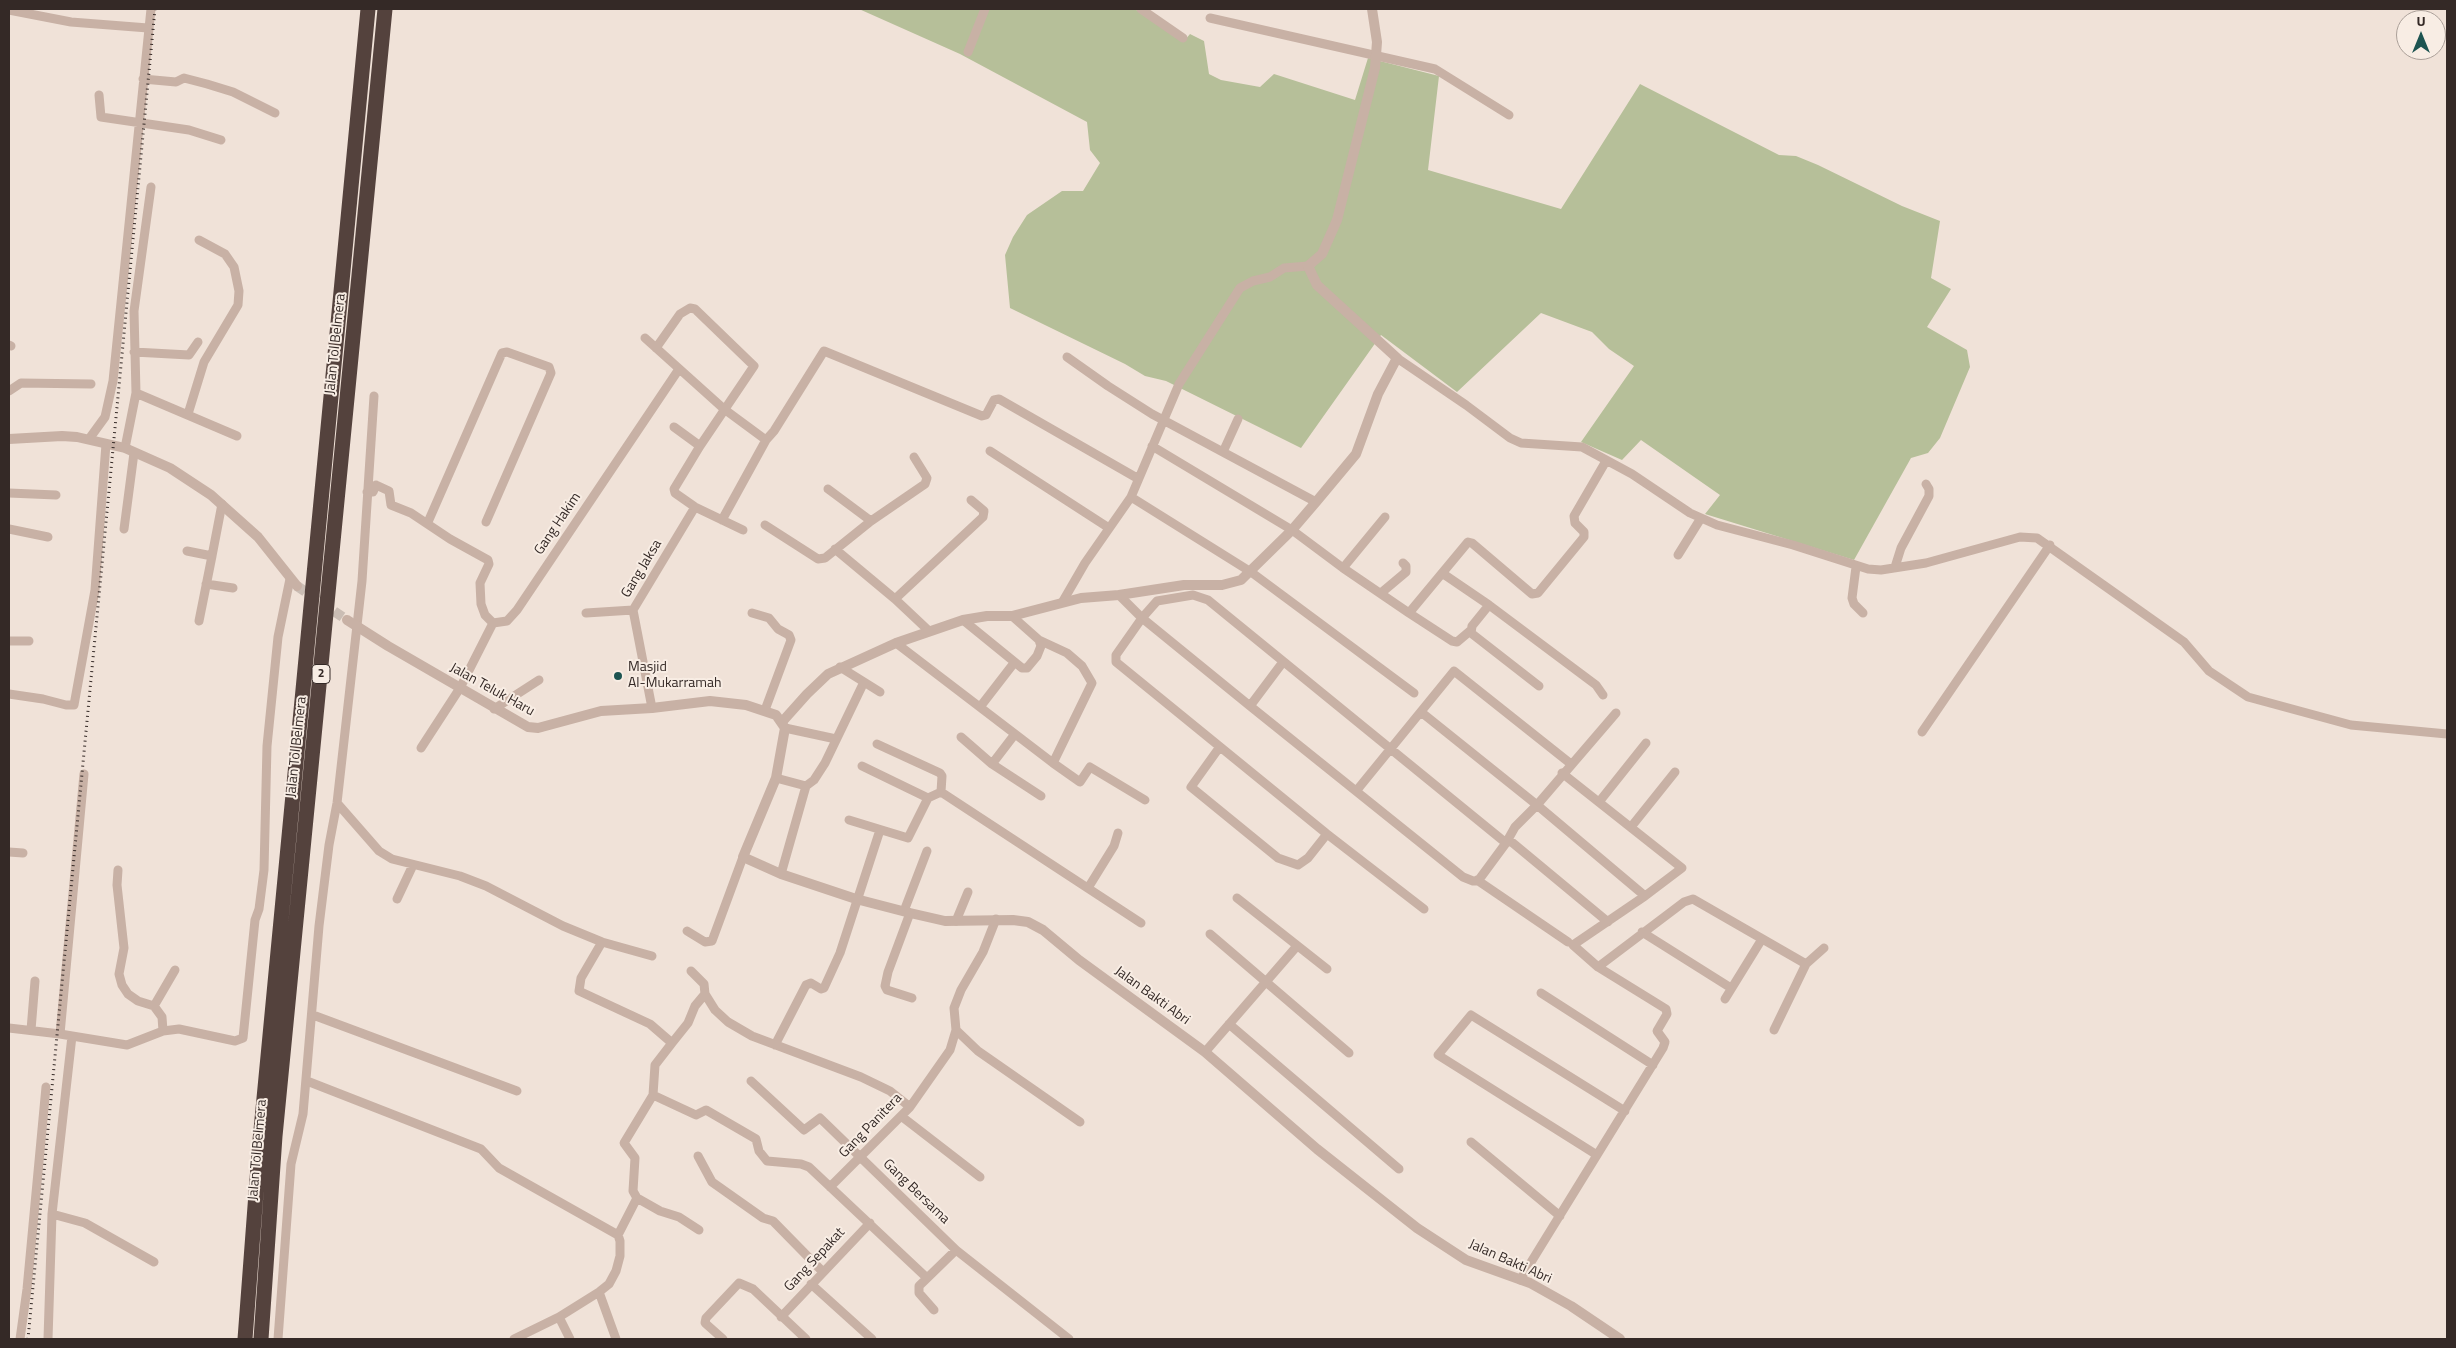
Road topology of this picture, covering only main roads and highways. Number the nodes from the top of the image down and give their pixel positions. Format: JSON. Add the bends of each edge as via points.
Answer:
{"nodes":[{"id":1,"x":368,"y":9,"type":"edge"},
{"id":2,"x":385,"y":9,"type":"edge"},
{"id":3,"x":245,"y":1339,"type":"edge"},
{"id":4,"x":261,"y":1339,"type":"edge"}],
"edges":[{"from":1,"to":3,"type":"highway","name":"Jalan Tol Belmera","number":"2","via":[[260,1140]]},
{"from":2,"to":4,"type":"highway","name":"Jalan Tol Belmera","number":"2","via":[[275,1136]]}]}
